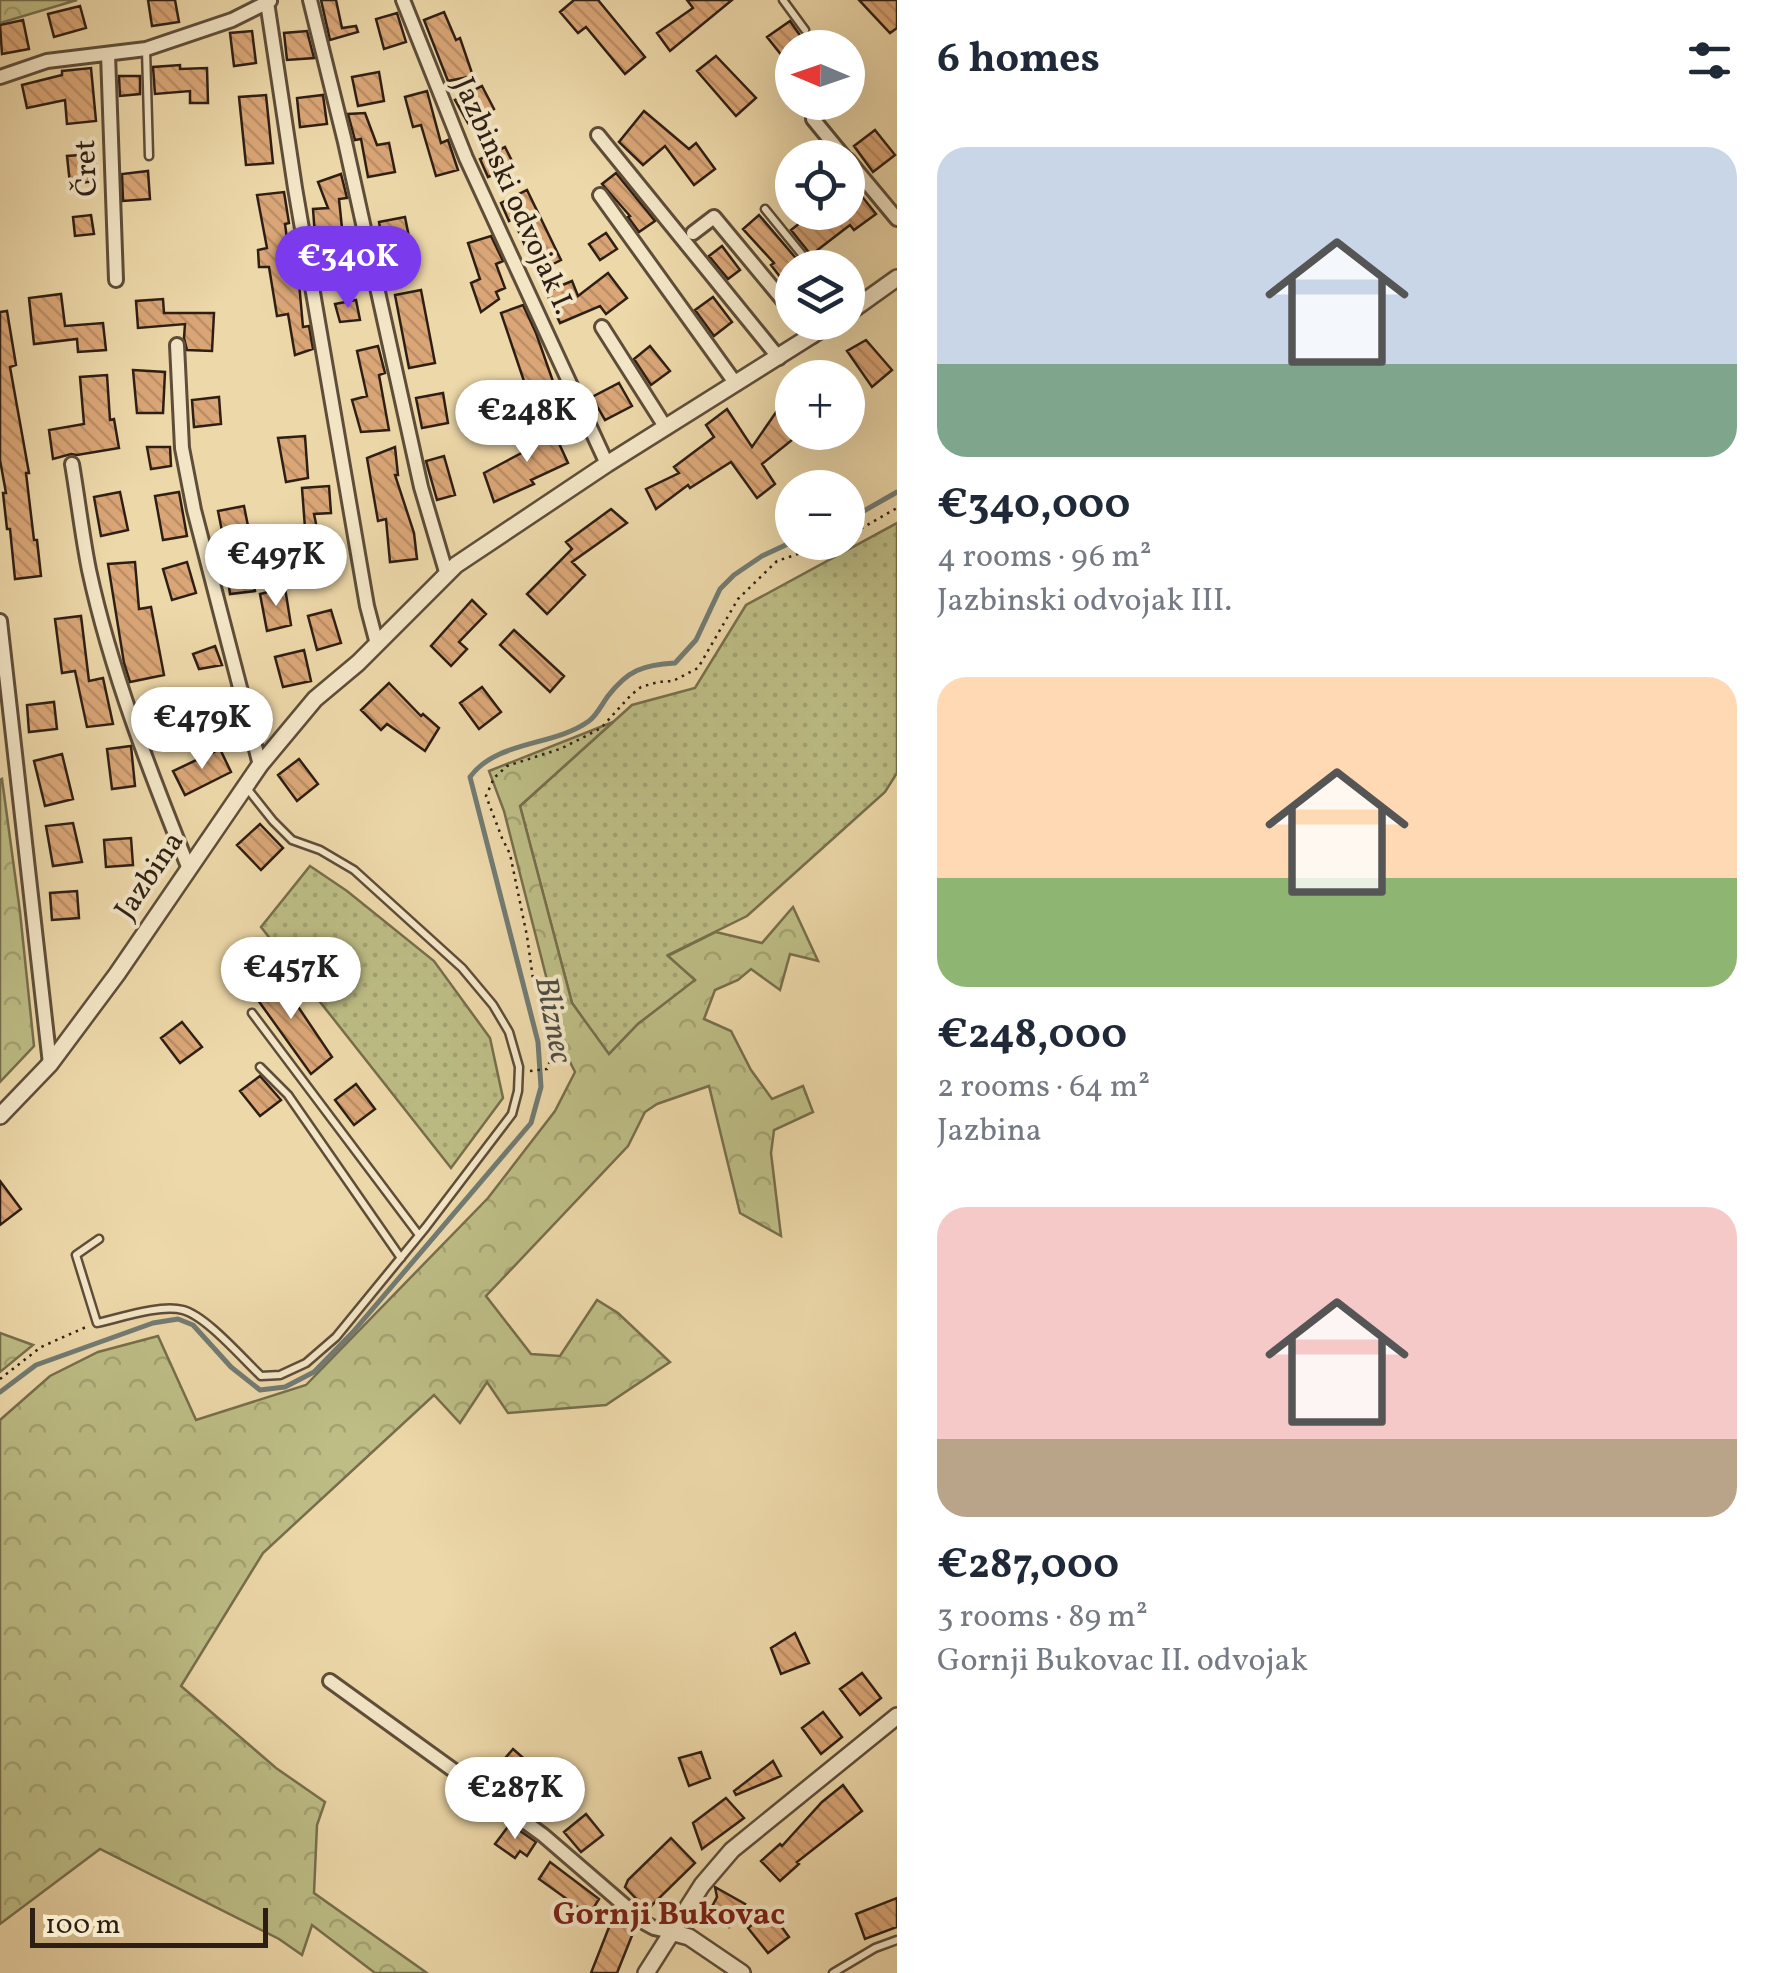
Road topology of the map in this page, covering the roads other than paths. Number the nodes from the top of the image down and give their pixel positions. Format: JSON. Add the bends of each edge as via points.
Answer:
{"nodes":[{"id":1,"x":310,"y":0,"type":"edge"},
{"id":2,"x":403,"y":0,"type":"edge"},
{"id":3,"x":783,"y":0,"type":"edge"},
{"id":4,"x":269,"y":1,"type":"edge"},
{"id":5,"x":805,"y":30,"type":"dead end"},
{"id":6,"x":146,"y":48,"type":"junction"},
{"id":7,"x":108,"y":54,"type":"junction"},
{"id":8,"x":0,"y":77,"type":"edge"},
{"id":9,"x":814,"y":120,"type":"edge"},
{"id":10,"x":598,"y":136,"type":"dead end"},
{"id":11,"x":830,"y":140,"type":"edge"},
{"id":12,"x":148,"y":156,"type":"dead end"},
{"id":13,"x":865,"y":181,"type":"edge"},
{"id":14,"x":600,"y":195,"type":"dead end"},
{"id":15,"x":765,"y":209,"type":"dead end"},
{"id":16,"x":897,"y":219,"type":"edge"},
{"id":17,"x":693,"y":233,"type":"dead end"},
{"id":18,"x":798,"y":250,"type":"edge"},
{"id":19,"x":897,"y":278,"type":"edge"},
{"id":20,"x":116,"y":280,"type":"dead end"},
{"id":21,"x":775,"y":290,"type":"edge"},
{"id":22,"x":865,"y":300,"type":"edge"},
{"id":23,"x":602,"y":327,"type":"dead end"},
{"id":24,"x":797,"y":340,"type":"edge"},
{"id":25,"x":177,"y":345,"type":"dead end"},
{"id":26,"x":779,"y":358,"type":"junction"},
{"id":27,"x":736,"y":384,"type":"junction"},
{"id":28,"x":666,"y":428,"type":"junction"},
{"id":29,"x":72,"y":464,"type":"dead end"},
{"id":30,"x":607,"y":464,"type":"junction"},
{"id":31,"x":447,"y":576,"type":"junction"},
{"id":32,"x":0,"y":620,"type":"edge"},
{"id":33,"x":377,"y":644,"type":"junction"},
{"id":34,"x":260,"y":765,"type":"junction"},
{"id":35,"x":245,"y":786,"type":"junction"},
{"id":36,"x":188,"y":869,"type":"junction"},
{"id":37,"x":252,"y":1013,"type":"dead end"},
{"id":38,"x":50,"y":1064,"type":"junction"},
{"id":39,"x":260,"y":1066,"type":"dead end"},
{"id":40,"x":0,"y":1116,"type":"edge"},
{"id":41,"x":420,"y":1235,"type":"junction"},
{"id":42,"x":99,"y":1239,"type":"dead end"},
{"id":43,"x":400,"y":1258,"type":"junction"},
{"id":44,"x":330,"y":1681,"type":"dead end"},
{"id":45,"x":897,"y":1716,"type":"edge"},
{"id":46,"x":671,"y":1932,"type":"junction"},
{"id":47,"x":897,"y":1940,"type":"edge"},
{"id":48,"x":646,"y":1973,"type":"edge"},
{"id":49,"x":742,"y":1973,"type":"edge"},
{"id":50,"x":833,"y":1973,"type":"edge"}],
"edges":[{"from":1,"to":31,"type":"street"},
{"from":2,"to":30,"type":"street","name":"Jazbinski odvojak I.","via":[[466,158]]},
{"from":3,"to":5,"type":"lane"},
{"from":4,"to":6,"type":"street"},
{"from":4,"to":33,"type":"street","via":[[319,331]]},
{"from":6,"to":7,"type":"street"},
{"from":6,"to":12,"type":"lane"},
{"from":7,"to":8,"type":"street","via":[[47,61]]},
{"from":7,"to":20,"type":"street","name":"Čret"},
{"from":9,"to":11,"type":"street"},
{"from":10,"to":26,"type":"street"},
{"from":13,"to":16,"type":"street"},
{"from":14,"to":27,"type":"street"},
{"from":15,"to":18,"type":"lane"},
{"from":17,"to":21,"type":"street","via":[[714,216]]},
{"from":19,"to":22,"type":"street"},
{"from":23,"to":28,"type":"street"},
{"from":24,"to":26,"type":"street","name":"Jazbina"},
{"from":25,"to":34,"type":"street","via":[[182,448],[194,510]]},
{"from":26,"to":27,"type":"street","name":"Jazbina"},
{"from":27,"to":28,"type":"street","name":"Jazbina"},
{"from":28,"to":30,"type":"street","name":"Jazbina"},
{"from":29,"to":36,"type":"street","via":[[106,636]]},
{"from":30,"to":31,"type":"street","name":"Jazbina"},
{"from":31,"to":33,"type":"street","name":"Jazbina"},
{"from":32,"to":38,"type":"street"},
{"from":33,"to":34,"type":"street","name":"Jazbina","via":[[315,699]]},
{"from":34,"to":35,"type":"street","name":"Jazbina"},
{"from":35,"to":36,"type":"street","name":"Jazbina"},
{"from":35,"to":41,"type":"lane","via":[[292,840],[354,870],[462,968],[510,1032],[519,1066],[512,1114]]},
{"from":36,"to":38,"type":"street","name":"Jazbina"},
{"from":37,"to":41,"type":"lane"},
{"from":38,"to":40,"type":"street","name":"Jazbina"},
{"from":39,"to":43,"type":"lane","via":[[288,1094]]},
{"from":41,"to":43,"type":"lane"},
{"from":42,"to":43,"type":"lane","via":[[76,1255],[97,1322],[182,1309],[202,1319],[261,1376],[306,1362],[336,1338]]},
{"from":44,"to":46,"type":"street","via":[[543,1835],[645,1923]]},
{"from":45,"to":46,"type":"street","via":[[732,1850]]},
{"from":46,"to":48,"type":"street"},
{"from":46,"to":49,"type":"street"},
{"from":47,"to":50,"type":"lane"}]}
